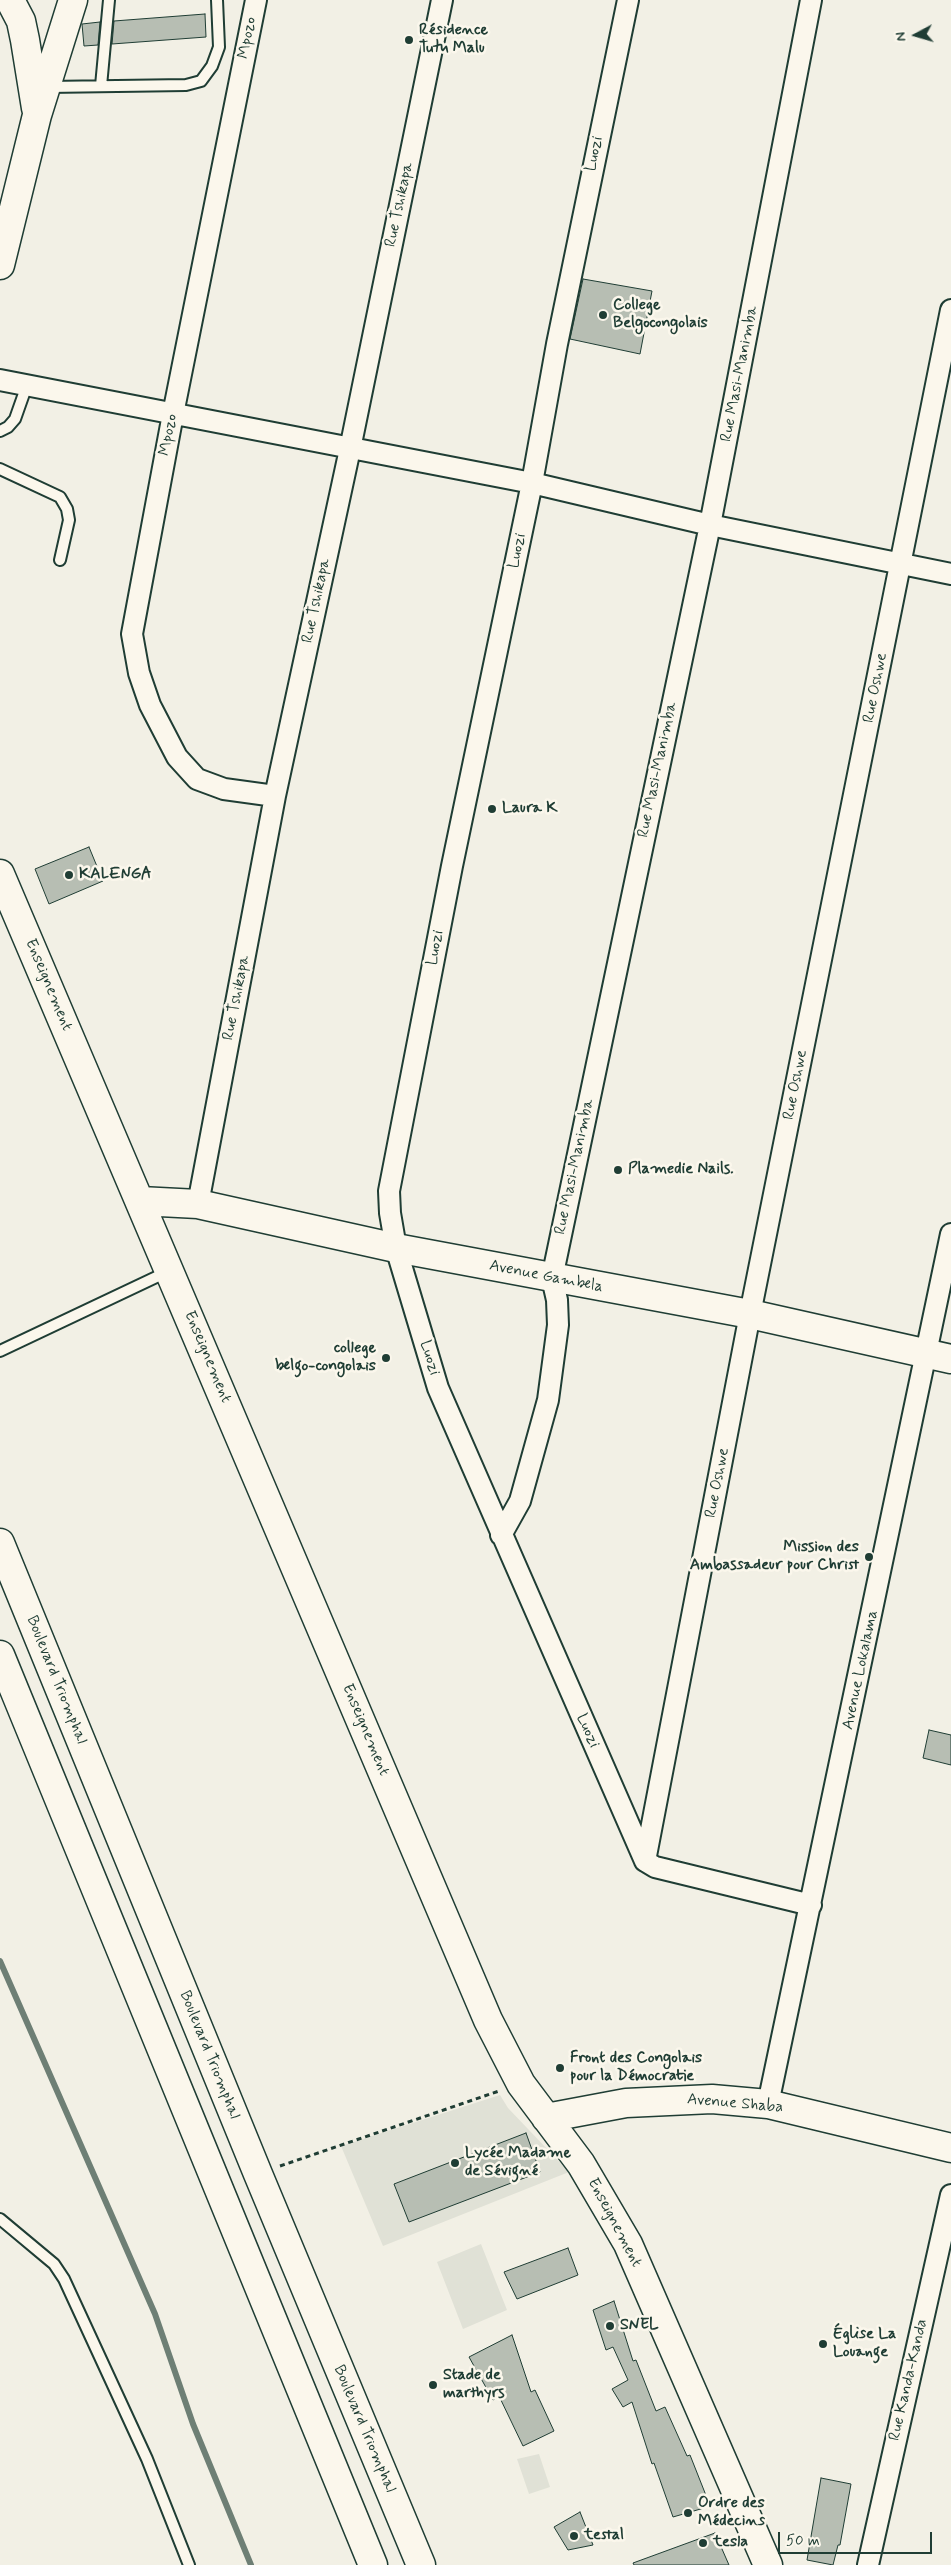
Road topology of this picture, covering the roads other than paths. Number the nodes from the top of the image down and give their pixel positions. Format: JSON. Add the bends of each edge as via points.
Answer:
{"nodes":[{"id":1,"x":10,"y":0,"type":"edge"},
{"id":2,"x":73,"y":0,"type":"edge"},
{"id":3,"x":112,"y":0,"type":"edge"},
{"id":4,"x":218,"y":0,"type":"edge"},
{"id":5,"x":256,"y":0,"type":"edge"},
{"id":6,"x":442,"y":0,"type":"edge"},
{"id":7,"x":628,"y":0,"type":"edge"},
{"id":8,"x":811,"y":0,"type":"edge"},
{"id":9,"x":101,"y":86,"type":"junction"},
{"id":10,"x":46,"y":87,"type":"junction"},
{"id":11,"x":36,"y":114,"type":"junction"},
{"id":12,"x":2,"y":252,"type":"edge"},
{"id":13,"x":951,"y":310,"type":"edge"},
{"id":14,"x":0,"y":380,"type":"edge"},
{"id":15,"x":27,"y":386,"type":"junction"},
{"id":16,"x":173,"y":414,"type":"junction"},
{"id":17,"x":0,"y":431,"type":"edge"},
{"id":18,"x":350,"y":449,"type":"junction"},
{"id":19,"x":0,"y":469,"type":"edge"},
{"id":20,"x":532,"y":483,"type":"junction"},
{"id":21,"x":710,"y":525,"type":"junction"},
{"id":22,"x":60,"y":560,"type":"dead end"},
{"id":23,"x":901,"y":564,"type":"junction"},
{"id":24,"x":951,"y":574,"type":"edge"},
{"id":25,"x":275,"y":796,"type":"junction"},
{"id":26,"x":0,"y":874,"type":"edge"},
{"id":27,"x":140,"y":1200,"type":"junction"},
{"id":28,"x":198,"y":1204,"type":"junction"},
{"id":29,"x":951,"y":1234,"type":"edge"},
{"id":30,"x":396,"y":1248,"type":"junction"},
{"id":31,"x":170,"y":1270,"type":"junction"},
{"id":32,"x":552,"y":1278,"type":"junction"},
{"id":33,"x":750,"y":1314,"type":"junction"},
{"id":34,"x":0,"y":1350,"type":"edge"},
{"id":35,"x":939,"y":1356,"type":"edge"},
{"id":36,"x":501,"y":1535,"type":"junction"},
{"id":37,"x":0,"y":1543,"type":"edge"},
{"id":38,"x":0,"y":1655,"type":"edge"},
{"id":39,"x":645,"y":1861,"type":"junction"},
{"id":40,"x":811,"y":1906,"type":"junction"},
{"id":41,"x":768,"y":2104,"type":"junction"},
{"id":42,"x":546,"y":2118,"type":"junction"},
{"id":43,"x":951,"y":2148,"type":"edge"},
{"id":44,"x":951,"y":2195,"type":"edge"},
{"id":45,"x":0,"y":2219,"type":"edge"},
{"id":46,"x":189,"y":2565,"type":"edge"},
{"id":47,"x":372,"y":2565,"type":"edge"},
{"id":48,"x":421,"y":2565,"type":"edge"},
{"id":49,"x":768,"y":2565,"type":"edge"},
{"id":50,"x":868,"y":2565,"type":"edge"}],
"edges":[{"from":1,"to":11,"type":"main road","via":[[21,21]]},
{"from":2,"to":10,"type":"main road"},
{"from":3,"to":9,"type":"lane"},
{"from":4,"to":9,"type":"lane","via":[[219,47],[212,66],[201,81],[186,85]]},
{"from":5,"to":16,"type":"street","name":"Mpozo"},
{"from":6,"to":18,"type":"street","name":"Rue Tshikapa"},
{"from":7,"to":20,"type":"street","name":"Luozi","via":[[557,344]]},
{"from":8,"to":21,"type":"street","name":"Rue Masi-Manimba"},
{"from":9,"to":10,"type":"lane"},
{"from":10,"to":11,"type":"main road"},
{"from":11,"to":12,"type":"main road"},
{"from":13,"to":23,"type":"street","name":"Rue Oshwe"},
{"from":14,"to":15,"type":"street"},
{"from":15,"to":16,"type":"street"},
{"from":15,"to":17,"type":"lane","via":[[15,419]]},
{"from":16,"to":18,"type":"street"},
{"from":16,"to":25,"type":"street","name":"Mpozo","via":[[132,634],[139,673],[150,705],[177,757],[197,779],[224,789]]},
{"from":18,"to":20,"type":"street"},
{"from":18,"to":25,"type":"street","name":"Rue Tshikapa"},
{"from":19,"to":22,"type":"lane","via":[[60,497],[69,520]]},
{"from":20,"to":21,"type":"street"},
{"from":20,"to":30,"type":"street","name":"Luozi","via":[[452,866],[389,1191]]},
{"from":21,"to":23,"type":"street"},
{"from":21,"to":32,"type":"street","name":"Rue Masi-Manimba"},
{"from":23,"to":24,"type":"street"},
{"from":23,"to":33,"type":"street","name":"Rue Oshwe"},
{"from":25,"to":28,"type":"street","name":"Rue Tshikapa"},
{"from":26,"to":27,"type":"main road","name":"Enseignement"},
{"from":27,"to":28,"type":"main road","name":"Avenue Gambela"},
{"from":27,"to":31,"type":"main road","name":"Enseignement"},
{"from":28,"to":30,"type":"main road","name":"Avenue Gambela"},
{"from":29,"to":35,"type":"street","name":"Avenue Lokalama"},
{"from":30,"to":32,"type":"main road","name":"Avenue Gambela"},
{"from":30,"to":36,"type":"street","name":"Luozi","via":[[438,1388]]},
{"from":31,"to":34,"type":"lane"},
{"from":31,"to":42,"type":"main road","name":"Enseignement","via":[[488,2020],[521,2084]]},
{"from":32,"to":33,"type":"main road","name":"Avenue Gambela"},
{"from":32,"to":36,"type":"street","name":"Rue Masi-Manimba","via":[[558,1325],[548,1400],[520,1501]]},
{"from":33,"to":35,"type":"main road","name":"Avenue Gambela"},
{"from":33,"to":39,"type":"street","name":"Rue Oshwe"},
{"from":35,"to":40,"type":"street","name":"Avenue Lokalama"},
{"from":36,"to":39,"type":"street","name":"Luozi"},
{"from":37,"to":48,"type":"main road","name":"Boulevard Triomphal"},
{"from":38,"to":47,"type":"main road"},
{"from":39,"to":40,"type":"street"},
{"from":40,"to":41,"type":"street","name":"Avenue Lokalama"},
{"from":41,"to":42,"type":"main road","name":"Avenue Shaba","via":[[666,2099],[626,2102]]},
{"from":41,"to":43,"type":"main road","name":"Avenue Shaba"},
{"from":42,"to":49,"type":"main road","name":"Enseignement","via":[[581,2164],[628,2244]]},
{"from":44,"to":50,"type":"street","name":"Rue Kanda-Kanda"},
{"from":45,"to":46,"type":"lane","via":[[54,2264],[64,2279],[147,2458]]}]}
